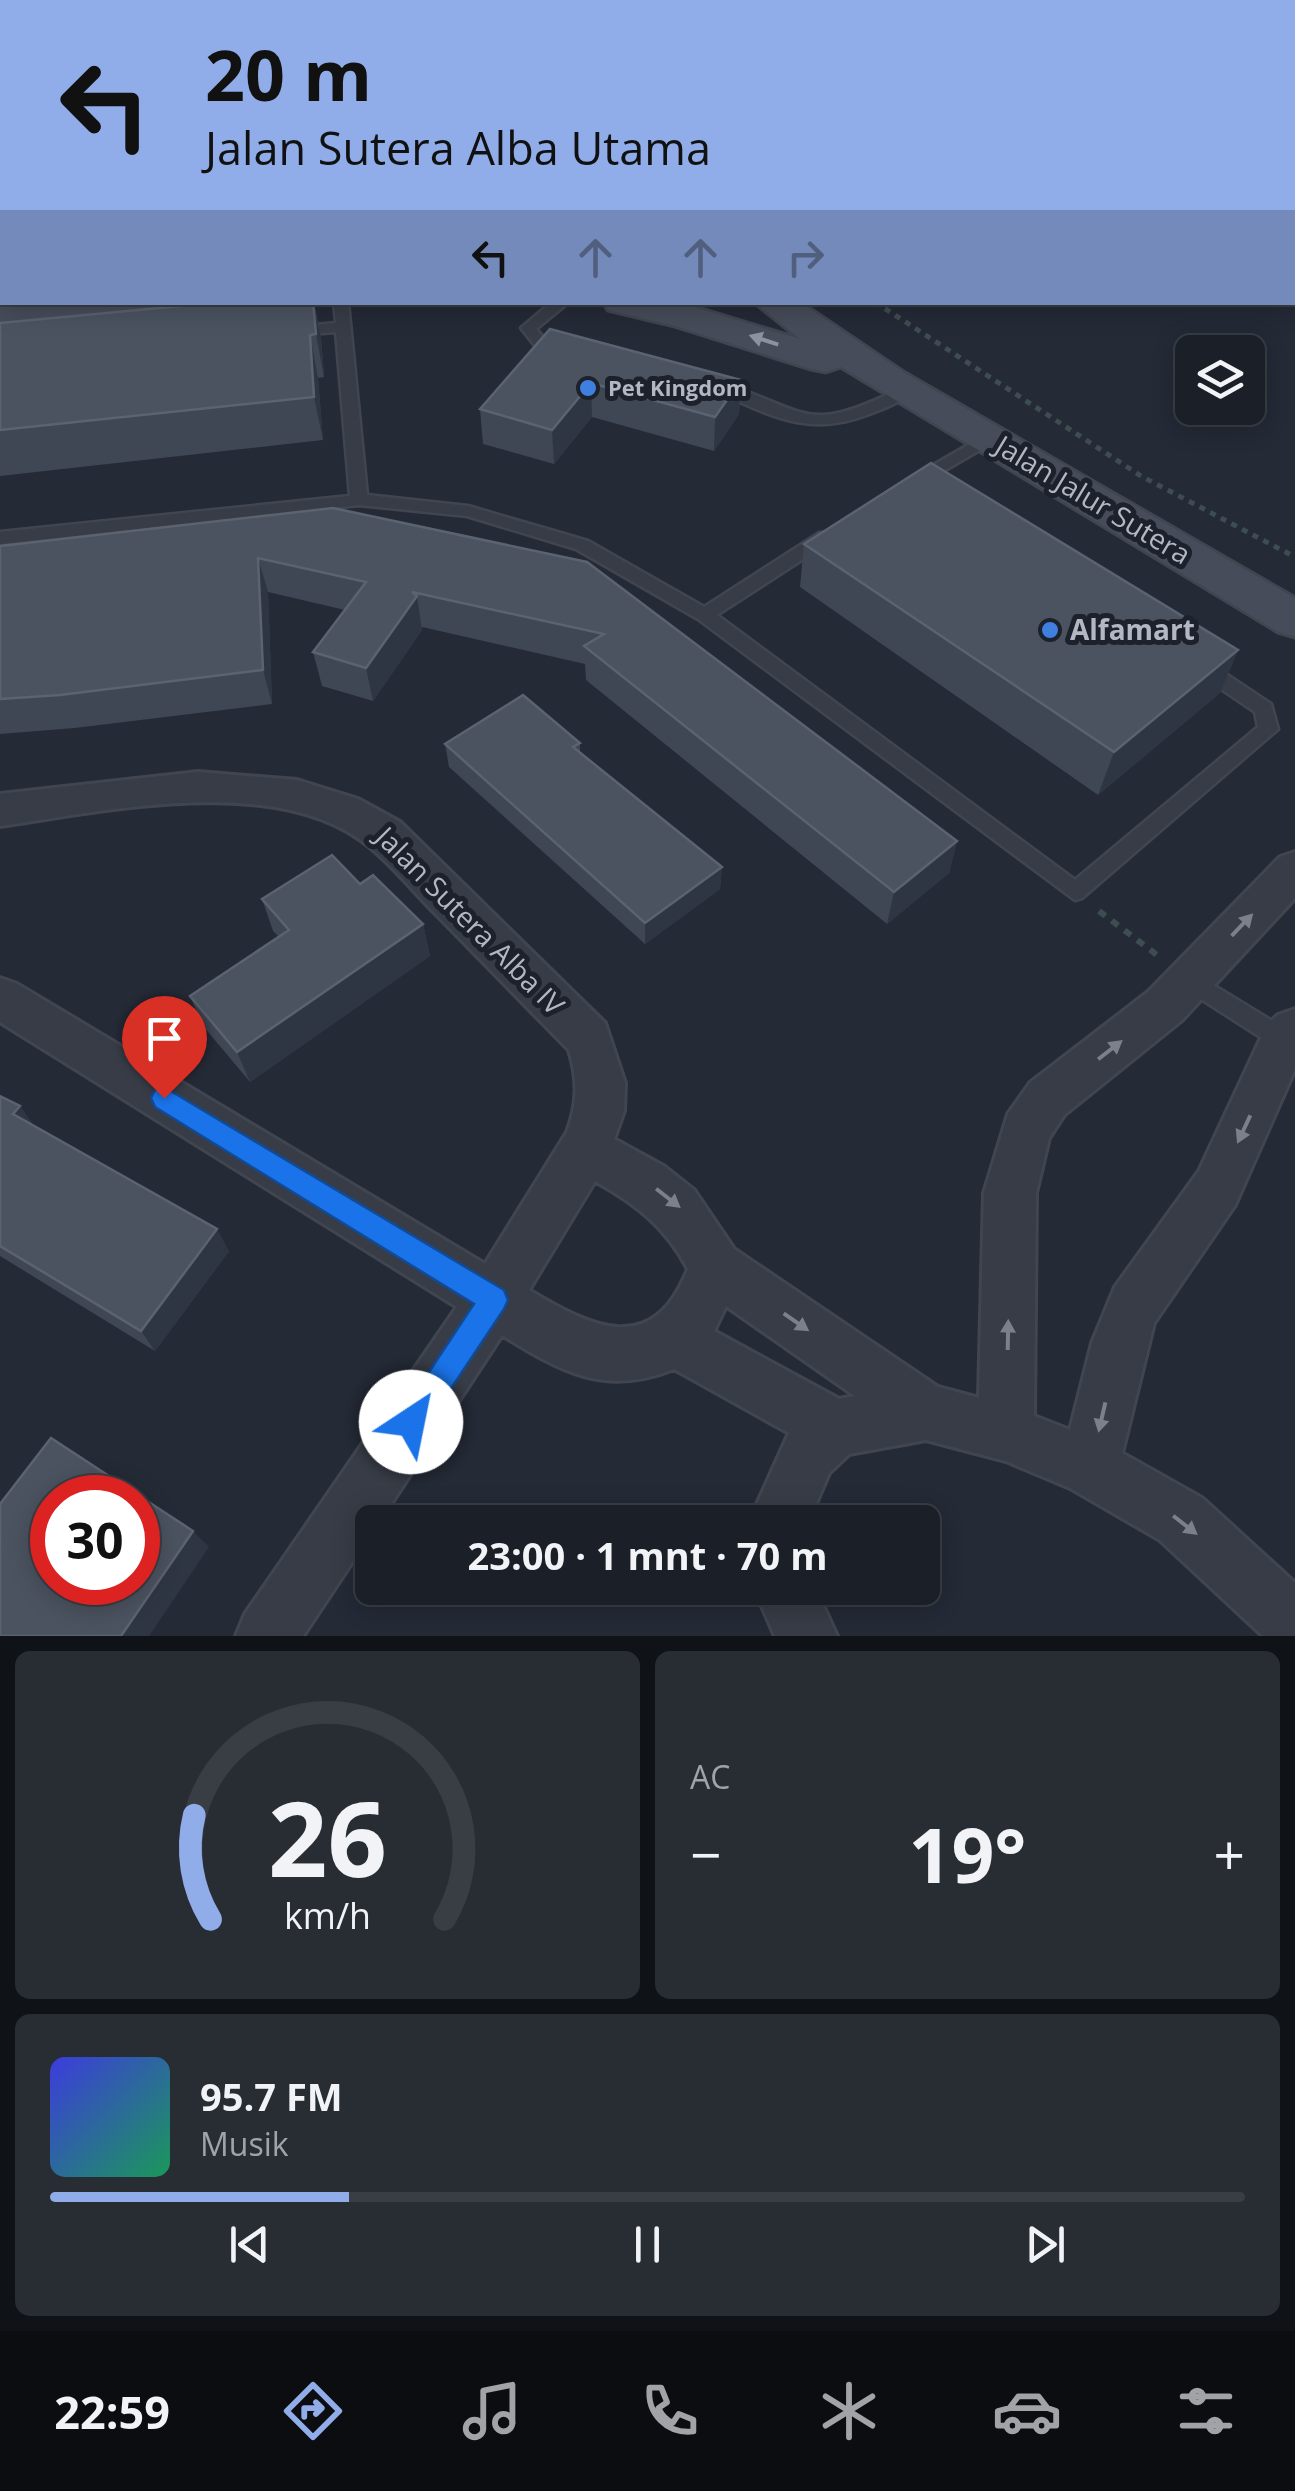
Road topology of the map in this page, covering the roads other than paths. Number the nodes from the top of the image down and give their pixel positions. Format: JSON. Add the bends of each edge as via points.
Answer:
{"nodes":[{"id":1,"x":104,"y":305,"type":"edge"},
{"id":2,"x":341,"y":305,"type":"edge"},
{"id":3,"x":558,"y":305,"type":"edge"},
{"id":4,"x":635,"y":305,"type":"edge"},
{"id":5,"x":777,"y":305,"type":"edge"},
{"id":6,"x":0,"y":314,"type":"edge"},
{"id":7,"x":344,"y":327,"type":"junction"},
{"id":8,"x":286,"y":332,"type":"edge"},
{"id":9,"x":583,"y":355,"type":"edge"},
{"id":10,"x":705,"y":382,"type":"edge"},
{"id":11,"x":898,"y":387,"type":"junction"},
{"id":12,"x":989,"y":438,"type":"junction"},
{"id":13,"x":918,"y":478,"type":"junction"},
{"id":14,"x":901,"y":489,"type":"edge"},
{"id":15,"x":934,"y":489,"type":"edge"},
{"id":16,"x":360,"y":500,"type":"junction"},
{"id":17,"x":835,"y":531,"type":"edge"},
{"id":18,"x":0,"y":538,"type":"edge"},
{"id":19,"x":704,"y":615,"type":"junction"},
{"id":20,"x":1295,"y":620,"type":"edge"},
{"id":21,"x":1183,"y":654,"type":"edge"},
{"id":22,"x":0,"y":810,"type":"edge"},
{"id":23,"x":1295,"y":869,"type":"edge"},
{"id":24,"x":1190,"y":980,"type":"junction"},
{"id":25,"x":0,"y":998,"type":"edge"},
{"id":26,"x":1290,"y":1035,"type":"edge"},
{"id":27,"x":584,"y":1149,"type":"junction"},
{"id":28,"x":716,"y":1267,"type":"junction"},
{"id":29,"x":494,"y":1300,"type":"junction"},
{"id":30,"x":676,"y":1340,"type":"junction"},
{"id":31,"x":926,"y":1412,"type":"junction"},
{"id":32,"x":835,"y":1428,"type":"junction"},
{"id":33,"x":1006,"y":1433,"type":"junction"},
{"id":34,"x":1090,"y":1467,"type":"junction"},
{"id":35,"x":786,"y":1505,"type":"edge"},
{"id":36,"x":792,"y":1605,"type":"edge"},
{"id":37,"x":1295,"y":1624,"type":"edge"},
{"id":38,"x":266,"y":1636,"type":"edge"},
{"id":39,"x":806,"y":1636,"type":"edge"}],
"edges":[{"from":1,"to":6,"type":"main road"},
{"from":2,"to":7,"type":"lane"},
{"from":3,"to":9,"type":"lane","via":[[528,328],[545,349]]},
{"from":11,"to":4,"type":"main road","name":"Jalan Jalur Sutera","one_way":true,"via":[[700,320]]},
{"from":5,"to":11,"type":"main road","name":"Jalan Jalur Sutera"},
{"from":7,"to":8,"type":"lane"},
{"from":7,"to":16,"type":"lane"},
{"from":10,"to":11,"type":"lane","via":[[807,425],[855,419]]},
{"from":11,"to":12,"type":"main road","name":"Jalan Jalur Sutera"},
{"from":12,"to":13,"type":"lane"},
{"from":12,"to":20,"type":"main road","name":"Jalan Jalur Sutera"},
{"from":13,"to":14,"type":"lane"},
{"from":13,"to":15,"type":"lane"},
{"from":16,"to":18,"type":"lane"},
{"from":16,"to":19,"type":"lane","via":[[468,510],[582,545]]},
{"from":17,"to":19,"type":"lane"},
{"from":19,"to":21,"type":"lane","via":[[1074,892],[1268,730],[1264,709]]},
{"from":22,"to":27,"type":"street","name":"Jalan Sutera Alba IV","via":[[164,788],[247,788],[357,814],[385,834],[588,1038],[602,1084]]},
{"from":24,"to":23,"type":"street","one_way":true},
{"from":24,"to":26,"type":"lane"},
{"from":33,"to":24,"type":"street","one_way":true,"via":[[1010,1193],[1026,1130],[1047,1099]]},
{"from":25,"to":29,"type":"street"},
{"from":26,"to":34,"type":"street","one_way":true,"via":[[1217,1188],[1134,1306]]},
{"from":27,"to":28,"type":"street","one_way":true,"via":[[664,1193]]},
{"from":27,"to":29,"type":"street","name":"Jalan Sutera Alba IV"},
{"from":28,"to":30,"type":"street","via":[[704,1304]]},
{"from":28,"to":31,"type":"street","one_way":true},
{"from":29,"to":30,"type":"street","via":[[567,1344],[604,1356]]},
{"from":29,"to":38,"type":"street","name":"Jalan Sutera Alba IV"},
{"from":30,"to":32,"type":"street"},
{"from":31,"to":32,"type":"street"},
{"from":31,"to":33,"type":"street"},
{"from":32,"to":35,"type":"street","via":[[809,1453]]},
{"from":33,"to":34,"type":"street"},
{"from":34,"to":37,"type":"street","one_way":true,"via":[[1181,1519]]},
{"from":36,"to":39,"type":"street"}]}
